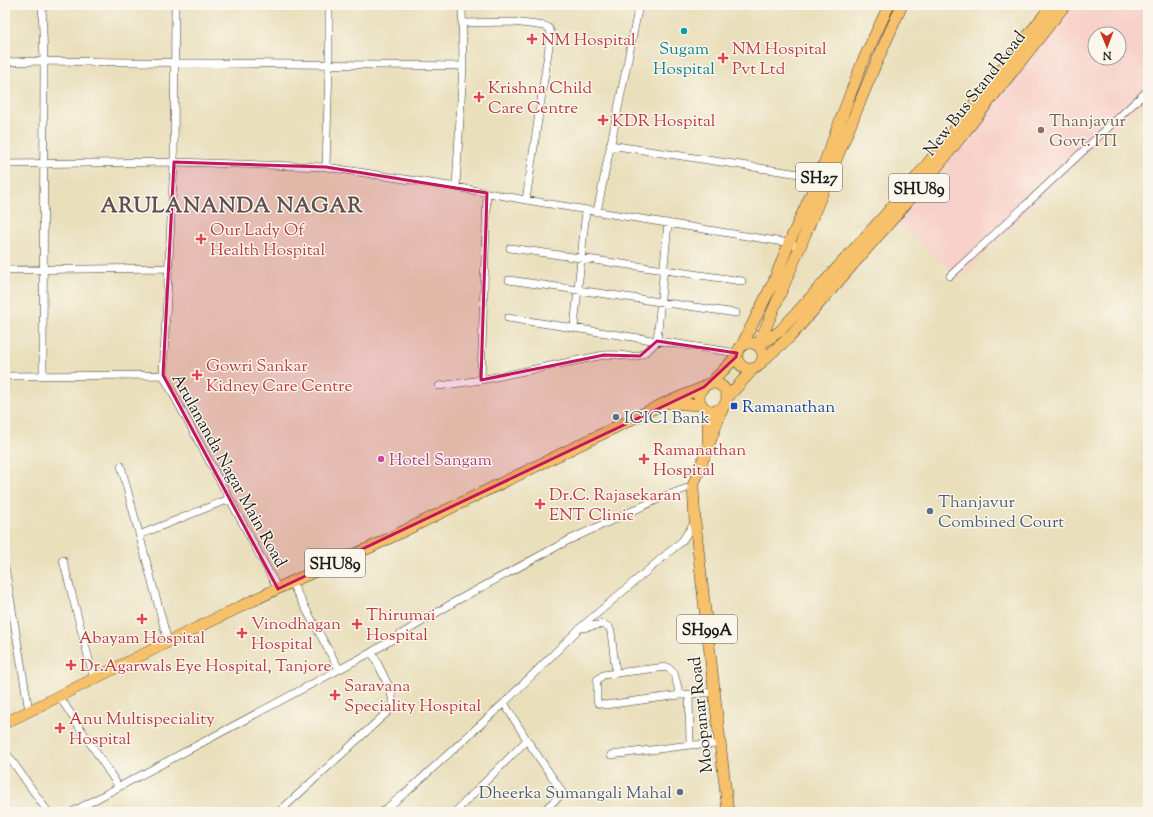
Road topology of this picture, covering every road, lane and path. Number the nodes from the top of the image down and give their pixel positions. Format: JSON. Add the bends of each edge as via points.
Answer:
{"nodes":[{"id":1,"x":42,"y":5,"type":"edge"},
{"id":2,"x":175,"y":5,"type":"edge"},
{"id":3,"x":329,"y":5,"type":"edge"},
{"id":4,"x":462,"y":5,"type":"edge"},
{"id":5,"x":639,"y":5,"type":"edge"},
{"id":6,"x":889,"y":5,"type":"edge"},
{"id":7,"x":902,"y":5,"type":"edge"},
{"id":8,"x":1052,"y":5,"type":"edge"},
{"id":9,"x":1065,"y":5,"type":"edge"},
{"id":10,"x":462,"y":23,"type":"junction"},
{"id":11,"x":44,"y":61,"type":"junction"},
{"id":12,"x":5,"y":62,"type":"edge"},
{"id":13,"x":175,"y":62,"type":"junction"},
{"id":14,"x":862,"y":63,"type":"junction"},
{"id":15,"x":329,"y":66,"type":"junction"},
{"id":16,"x":463,"y":66,"type":"junction"},
{"id":17,"x":874,"y":68,"type":"junction"},
{"id":18,"x":1148,"y":90,"type":"edge"},
{"id":19,"x":610,"y":145,"type":"junction"},
{"id":20,"x":174,"y":162,"type":"junction"},
{"id":21,"x":44,"y":163,"type":"junction"},
{"id":22,"x":5,"y":164,"type":"edge"},
{"id":23,"x":326,"y":167,"type":"junction"},
{"id":24,"x":819,"y":177,"type":"junction"},
{"id":25,"x":456,"y":187,"type":"junction"},
{"id":26,"x":487,"y":193,"type":"junction"},
{"id":27,"x":526,"y":200,"type":"junction"},
{"id":28,"x":586,"y":210,"type":"junction"},
{"id":29,"x":597,"y":212,"type":"junction"},
{"id":30,"x":668,"y":223,"type":"junction"},
{"id":31,"x":789,"y":243,"type":"junction"},
{"id":32,"x":800,"y":247,"type":"junction"},
{"id":33,"x":510,"y":248,"type":"dead end"},
{"id":34,"x":581,"y":259,"type":"junction"},
{"id":35,"x":169,"y":268,"type":"junction"},
{"id":36,"x":5,"y":270,"type":"edge"},
{"id":37,"x":43,"y":270,"type":"junction"},
{"id":38,"x":664,"y":271,"type":"junction"},
{"id":39,"x":950,"y":276,"type":"dead end"},
{"id":40,"x":509,"y":280,"type":"dead end"},
{"id":41,"x":742,"y":281,"type":"dead end"},
{"id":42,"x":578,"y":290,"type":"junction"},
{"id":43,"x":661,"y":302,"type":"junction"},
{"id":44,"x":736,"y":313,"type":"dead end"},
{"id":45,"x":508,"y":318,"type":"dead end"},
{"id":46,"x":574,"y":328,"type":"junction"},
{"id":47,"x":657,"y":341,"type":"junction"},
{"id":48,"x":758,"y":346,"type":"junction"},
{"id":49,"x":738,"y":352,"type":"junction"},
{"id":50,"x":762,"y":361,"type":"junction"},
{"id":51,"x":753,"y":369,"type":"junction"},
{"id":52,"x":43,"y":375,"type":"junction"},
{"id":53,"x":163,"y":375,"type":"junction"},
{"id":54,"x":5,"y":376,"type":"edge"},
{"id":55,"x":481,"y":380,"type":"junction"},
{"id":56,"x":708,"y":385,"type":"junction"},
{"id":57,"x":438,"y":386,"type":"dead end"},
{"id":58,"x":665,"y":403,"type":"junction"},
{"id":59,"x":725,"y":403,"type":"junction"},
{"id":60,"x":705,"y":407,"type":"junction"},
{"id":61,"x":708,"y":449,"type":"junction"},
{"id":62,"x":121,"y":466,"type":"dead end"},
{"id":63,"x":693,"y":486,"type":"junction"},
{"id":64,"x":229,"y":499,"type":"junction"},
{"id":65,"x":695,"y":522,"type":"junction"},
{"id":66,"x":139,"y":535,"type":"junction"},
{"id":67,"x":63,"y":560,"type":"dead end"},
{"id":68,"x":5,"y":567,"type":"edge"},
{"id":69,"x":291,"y":582,"type":"junction"},
{"id":70,"x":278,"y":589,"type":"junction"},
{"id":71,"x":580,"y":628,"type":"junction"},
{"id":72,"x":168,"y":642,"type":"junction"},
{"id":73,"x":370,"y":653,"type":"junction"},
{"id":74,"x":339,"y":669,"type":"junction"},
{"id":75,"x":616,"y":673,"type":"junction"},
{"id":76,"x":94,"y":679,"type":"junction"},
{"id":77,"x":714,"y":692,"type":"junction"},
{"id":78,"x":689,"y":694,"type":"junction"},
{"id":79,"x":59,"y":696,"type":"junction"},
{"id":80,"x":680,"y":696,"type":"junction"},
{"id":81,"x":504,"y":703,"type":"junction"},
{"id":82,"x":29,"y":711,"type":"junction"},
{"id":83,"x":5,"y":722,"type":"edge"},
{"id":84,"x":527,"y":740,"type":"junction"},
{"id":85,"x":720,"y":744,"type":"junction"},
{"id":86,"x":690,"y":745,"type":"junction"},
{"id":87,"x":5,"y":751,"type":"edge"},
{"id":88,"x":611,"y":755,"type":"dead end"},
{"id":89,"x":119,"y":787,"type":"junction"},
{"id":90,"x":48,"y":812,"type":"edge"},
{"id":91,"x":72,"y":812,"type":"edge"},
{"id":92,"x":279,"y":812,"type":"edge"},
{"id":93,"x":382,"y":812,"type":"edge"},
{"id":94,"x":455,"y":812,"type":"edge"},
{"id":95,"x":542,"y":812,"type":"edge"},
{"id":96,"x":728,"y":812,"type":"edge"}],
"edges":[{"from":1,"to":11,"type":"street"},
{"from":2,"to":13,"type":"street"},
{"from":3,"to":15,"type":"street"},
{"from":4,"to":10,"type":"street"},
{"from":5,"to":19,"type":"street"},
{"from":6,"to":14,"type":"main road","number":"SH27"},
{"from":7,"to":17,"type":"main road","number":"SH27"},
{"from":8,"to":48,"type":"main road","name":"New Bus Stand Road","number":"SHU89","via":[[925,167],[884,215],[780,331]]},
{"from":9,"to":50,"type":"main road","name":"New Bus Stand Road","number":"SHU89","via":[[930,176],[790,337]]},
{"from":10,"to":16,"type":"street"},
{"from":10,"to":27,"type":"street","via":[[513,22],[545,26],[551,33]]},
{"from":11,"to":12,"type":"street"},
{"from":11,"to":13,"type":"street"},
{"from":11,"to":21,"type":"street"},
{"from":13,"to":15,"type":"street"},
{"from":13,"to":20,"type":"street"},
{"from":14,"to":17,"type":"main road"},
{"from":14,"to":24,"type":"main road","number":"SH27"},
{"from":15,"to":16,"type":"street"},
{"from":15,"to":23,"type":"street"},
{"from":16,"to":25,"type":"street"},
{"from":17,"to":32,"type":"main road","number":"SH27"},
{"from":18,"to":39,"type":"street"},
{"from":19,"to":24,"type":"street"},
{"from":19,"to":29,"type":"street"},
{"from":20,"to":21,"type":"street"},
{"from":20,"to":23,"type":"street"},
{"from":20,"to":35,"type":"street"},
{"from":21,"to":22,"type":"street"},
{"from":21,"to":37,"type":"street"},
{"from":23,"to":25,"type":"street"},
{"from":24,"to":31,"type":"main road","number":"SH27"},
{"from":25,"to":26,"type":"street"},
{"from":26,"to":27,"type":"street"},
{"from":26,"to":55,"type":"street"},
{"from":27,"to":28,"type":"street"},
{"from":28,"to":29,"type":"street"},
{"from":28,"to":34,"type":"street"},
{"from":29,"to":30,"type":"street"},
{"from":30,"to":31,"type":"street"},
{"from":30,"to":38,"type":"street"},
{"from":31,"to":32,"type":"street"},
{"from":31,"to":49,"type":"main road","number":"SH27","via":[[774,281]]},
{"from":32,"to":48,"type":"main road","number":"SH27"},
{"from":33,"to":34,"type":"street"},
{"from":34,"to":38,"type":"street"},
{"from":34,"to":42,"type":"street"},
{"from":35,"to":37,"type":"street"},
{"from":35,"to":53,"type":"street"},
{"from":36,"to":37,"type":"street"},
{"from":37,"to":52,"type":"street"},
{"from":38,"to":41,"type":"street"},
{"from":38,"to":43,"type":"street"},
{"from":40,"to":42,"type":"street"},
{"from":42,"to":43,"type":"street"},
{"from":42,"to":46,"type":"street"},
{"from":43,"to":44,"type":"street"},
{"from":43,"to":47,"type":"street"},
{"from":45,"to":46,"type":"street"},
{"from":46,"to":47,"type":"street"},
{"from":47,"to":49,"type":"street"},
{"from":47,"to":55,"type":"street","via":[[648,352],[640,356],[604,354]]},
{"from":48,"to":49,"type":"main road","via":[[750,343]]},
{"from":48,"to":50,"type":"main road","via":[[762,353]]},
{"from":49,"to":51,"type":"main road","via":[[740,366]]},
{"from":49,"to":56,"type":"main road","number":"SHU89"},
{"from":50,"to":51,"type":"main road","number":"SHU89"},
{"from":51,"to":59,"type":"main road","number":"SHU89"},
{"from":52,"to":53,"type":"street","name":"Arulananda Nagar Main Road"},
{"from":52,"to":54,"type":"street","name":"Arulananda Nagar Main Road"},
{"from":53,"to":64,"type":"street","name":"Arulananda Nagar Main Road"},
{"from":55,"to":57,"type":"street"},
{"from":56,"to":58,"type":"main road","number":"SHU89"},
{"from":56,"to":59,"type":"main road","via":[[719,384],[723,387],[727,394]]},
{"from":56,"to":60,"type":"main road","via":[[699,397]]},
{"from":58,"to":60,"type":"main road","number":"SHU89"},
{"from":58,"to":69,"type":"main road","number":"SHU89","via":[[371,547]]},
{"from":59,"to":60,"type":"main road","number":"SHU89","via":[[716,411]]},
{"from":59,"to":61,"type":"main road","name":"Moopanar Road","number":"SH99A"},
{"from":60,"to":61,"type":"main road","name":"Moopanar Road","number":"SH99A"},
{"from":61,"to":63,"type":"main road","name":"Moopanar Road","number":"SH99A"},
{"from":62,"to":66,"type":"street"},
{"from":63,"to":65,"type":"main road","name":"Moopanar Road","number":"SH99A"},
{"from":63,"to":73,"type":"street","via":[[665,496],[569,540],[456,601]]},
{"from":64,"to":66,"type":"street"},
{"from":64,"to":70,"type":"street","name":"Arulananda Nagar Main Road"},
{"from":65,"to":71,"type":"street","via":[[682,540]]},
{"from":65,"to":77,"type":"main road","name":"Moopanar Road","number":"SH99A"},
{"from":66,"to":72,"type":"street"},
{"from":67,"to":76,"type":"street"},
{"from":68,"to":82,"type":"street"},
{"from":69,"to":70,"type":"main road","number":"SHU89"},
{"from":69,"to":74,"type":"street"},
{"from":70,"to":72,"type":"main road","number":"SHU89"},
{"from":71,"to":75,"type":"street","via":[[603,624],[608,627],[611,632]]},
{"from":71,"to":81,"type":"street"},
{"from":72,"to":76,"type":"main road","number":"SHU89"},
{"from":73,"to":74,"type":"street"},
{"from":73,"to":92,"type":"street","via":[[390,688],[394,706]]},
{"from":74,"to":89,"type":"street"},
{"from":75,"to":80,"type":"street","via":[[667,667],[674,673]]},
{"from":75,"to":80,"type":"street","via":[[603,675],[597,680],[598,703],[605,705]]},
{"from":76,"to":79,"type":"main road","number":"SHU89"},
{"from":77,"to":78,"type":"street"},
{"from":77,"to":85,"type":"main road","name":"Moopanar Road","number":"SH99A"},
{"from":78,"to":80,"type":"street"},
{"from":78,"to":86,"type":"street"},
{"from":79,"to":82,"type":"main road","number":"SHU89"},
{"from":79,"to":89,"type":"street"},
{"from":81,"to":84,"type":"street"},
{"from":81,"to":93,"type":"street"},
{"from":82,"to":83,"type":"main road","number":"SHU89"},
{"from":84,"to":94,"type":"street"},
{"from":84,"to":95,"type":"street","via":[[563,793]]},
{"from":85,"to":86,"type":"street"},
{"from":85,"to":96,"type":"main road","name":"Moopanar Road","number":"SH99A"},
{"from":86,"to":88,"type":"street"},
{"from":87,"to":90,"type":"street"},
{"from":89,"to":91,"type":"street"}]}
